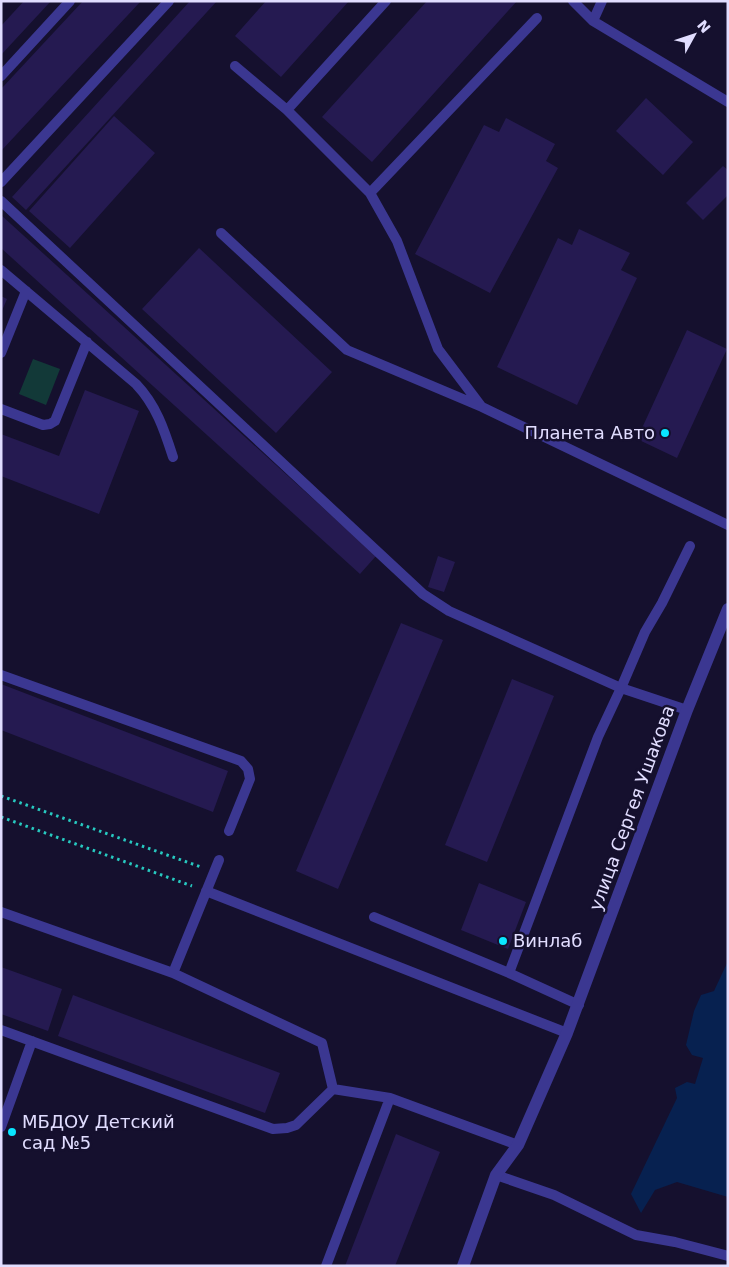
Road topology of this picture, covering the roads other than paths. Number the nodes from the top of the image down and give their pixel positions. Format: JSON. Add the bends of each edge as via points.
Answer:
{"nodes":[{"id":1,"x":70,"y":1,"type":"edge"},
{"id":2,"x":169,"y":1,"type":"edge"},
{"id":3,"x":386,"y":1,"type":"edge"},
{"id":4,"x":573,"y":1,"type":"edge"},
{"id":5,"x":602,"y":1,"type":"edge"},
{"id":6,"x":537,"y":18,"type":"dead end"},
{"id":7,"x":593,"y":20,"type":"junction"},
{"id":8,"x":235,"y":66,"type":"dead end"},
{"id":9,"x":1,"y":76,"type":"edge"},
{"id":10,"x":728,"y":102,"type":"edge"},
{"id":11,"x":288,"y":110,"type":"junction"},
{"id":12,"x":1,"y":182,"type":"edge"},
{"id":13,"x":370,"y":193,"type":"junction"},
{"id":14,"x":1,"y":200,"type":"edge"},
{"id":15,"x":221,"y":233,"type":"dead end"},
{"id":16,"x":1,"y":270,"type":"edge"},
{"id":17,"x":26,"y":291,"type":"junction"},
{"id":18,"x":87,"y":342,"type":"junction"},
{"id":19,"x":1,"y":353,"type":"edge"},
{"id":20,"x":482,"y":407,"type":"junction"},
{"id":21,"x":1,"y":409,"type":"edge"},
{"id":22,"x":173,"y":457,"type":"dead end"},
{"id":23,"x":728,"y":525,"type":"edge"},
{"id":24,"x":690,"y":546,"type":"dead end"},
{"id":25,"x":728,"y":609,"type":"edge"},
{"id":26,"x":1,"y":675,"type":"edge"},
{"id":27,"x":621,"y":688,"type":"junction"},
{"id":28,"x":687,"y":710,"type":"junction"},
{"id":29,"x":229,"y":831,"type":"dead end"},
{"id":30,"x":219,"y":860,"type":"dead end"},
{"id":31,"x":206,"y":891,"type":"junction"},
{"id":32,"x":1,"y":912,"type":"edge"},
{"id":33,"x":374,"y":917,"type":"dead end"},
{"id":34,"x":173,"y":973,"type":"junction"},
{"id":35,"x":509,"y":974,"type":"junction"},
{"id":36,"x":578,"y":1005,"type":"junction"},
{"id":37,"x":1,"y":1030,"type":"edge"},
{"id":38,"x":567,"y":1033,"type":"junction"},
{"id":39,"x":32,"y":1041,"type":"junction"},
{"id":40,"x":333,"y":1089,"type":"junction"},
{"id":41,"x":390,"y":1098,"type":"junction"},
{"id":42,"x":1,"y":1126,"type":"edge"},
{"id":43,"x":518,"y":1145,"type":"junction"},
{"id":44,"x":496,"y":1175,"type":"junction"},
{"id":45,"x":728,"y":1256,"type":"edge"},
{"id":46,"x":465,"y":1265,"type":"edge"},
{"id":47,"x":326,"y":1266,"type":"edge"}],
"edges":[{"from":1,"to":9,"type":"lane"},
{"from":2,"to":12,"type":"lane"},
{"from":3,"to":11,"type":"lane"},
{"from":4,"to":7,"type":"lane"},
{"from":5,"to":7,"type":"lane"},
{"from":6,"to":13,"type":"lane"},
{"from":7,"to":10,"type":"lane"},
{"from":8,"to":11,"type":"lane"},
{"from":11,"to":13,"type":"lane"},
{"from":13,"to":20,"type":"lane","via":[[397,241],[438,349]]},
{"from":14,"to":27,"type":"lane","via":[[423,594],[449,611]]},
{"from":15,"to":20,"type":"lane","via":[[348,350]]},
{"from":16,"to":17,"type":"lane"},
{"from":17,"to":18,"type":"lane"},
{"from":17,"to":19,"type":"lane"},
{"from":18,"to":21,"type":"lane","via":[[55,420],[50,424],[43,425]]},
{"from":18,"to":22,"type":"lane","via":[[152,402]]},
{"from":20,"to":23,"type":"lane"},
{"from":24,"to":27,"type":"lane","via":[[645,632]]},
{"from":25,"to":28,"type":"street","name":"улица Сергея Ушакова"},
{"from":26,"to":29,"type":"lane","via":[[240,761],[248,769],[250,779]]},
{"from":27,"to":28,"type":"lane"},
{"from":27,"to":35,"type":"lane","via":[[598,738]]},
{"from":28,"to":36,"type":"street","name":"улица Сергея Ушакова"},
{"from":30,"to":31,"type":"lane"},
{"from":31,"to":34,"type":"lane"},
{"from":31,"to":38,"type":"lane"},
{"from":32,"to":34,"type":"lane"},
{"from":33,"to":35,"type":"lane"},
{"from":34,"to":40,"type":"lane","via":[[322,1043]]},
{"from":35,"to":36,"type":"lane"},
{"from":36,"to":38,"type":"street","name":"улица Сергея Ушакова"},
{"from":37,"to":39,"type":"lane"},
{"from":38,"to":43,"type":"street","name":"улица Сергея Ушакова"},
{"from":39,"to":40,"type":"lane","via":[[273,1129],[296,1125]]},
{"from":39,"to":42,"type":"lane"},
{"from":40,"to":41,"type":"lane"},
{"from":41,"to":43,"type":"lane"},
{"from":41,"to":47,"type":"lane"},
{"from":43,"to":44,"type":"street","name":"улица Сергея Ушакова"},
{"from":44,"to":45,"type":"lane","via":[[554,1195],[636,1235]]},
{"from":44,"to":46,"type":"street","name":"улица Сергея Ушакова"}]}
